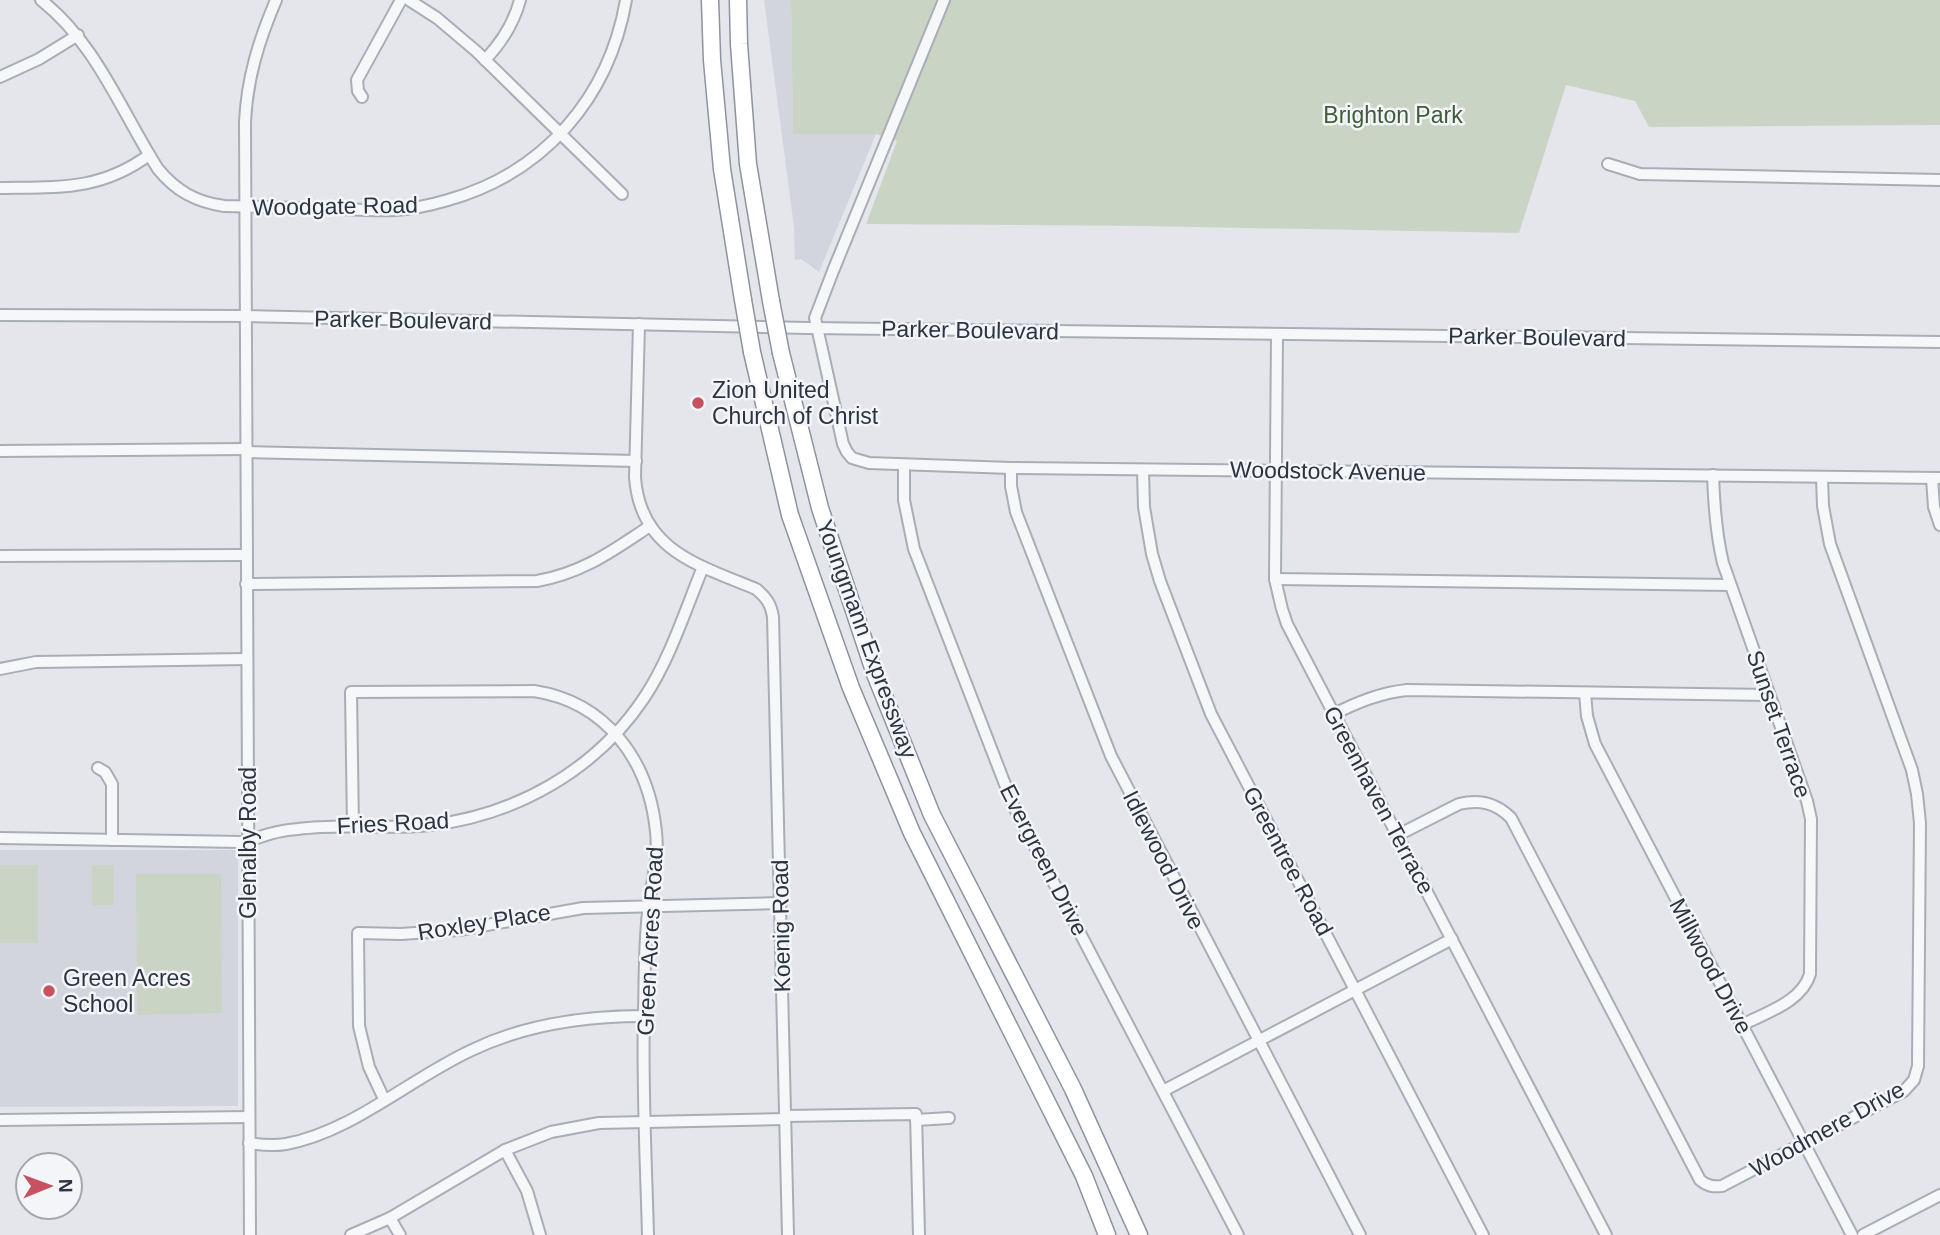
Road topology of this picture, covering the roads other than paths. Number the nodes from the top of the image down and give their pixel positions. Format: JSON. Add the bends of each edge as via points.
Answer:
{"nodes":[{"id":1,"x":41,"y":0,"type":"edge"},
{"id":2,"x":276,"y":0,"type":"edge"},
{"id":3,"x":401,"y":0,"type":"edge"},
{"id":4,"x":409,"y":0,"type":"edge"},
{"id":5,"x":520,"y":0,"type":"edge"},
{"id":6,"x":626,"y":0,"type":"edge"},
{"id":7,"x":710,"y":0,"type":"edge"},
{"id":8,"x":738,"y":0,"type":"edge"},
{"id":9,"x":944,"y":0,"type":"edge"},
{"id":10,"x":78,"y":36,"type":"junction"},
{"id":11,"x":485,"y":60,"type":"junction"},
{"id":12,"x":0,"y":77,"type":"edge"},
{"id":13,"x":362,"y":97,"type":"dead end"},
{"id":14,"x":560,"y":134,"type":"junction"},
{"id":15,"x":149,"y":155,"type":"junction"},
{"id":16,"x":1608,"y":164,"type":"dead end"},
{"id":17,"x":1940,"y":180,"type":"edge"},
{"id":18,"x":0,"y":188,"type":"edge"},
{"id":19,"x":622,"y":194,"type":"dead end"},
{"id":20,"x":245,"y":207,"type":"junction"},
{"id":21,"x":0,"y":315,"type":"edge"},
{"id":22,"x":245,"y":316,"type":"junction"},
{"id":23,"x":639,"y":324,"type":"junction"},
{"id":24,"x":818,"y":328,"type":"junction"},
{"id":25,"x":1277,"y":334,"type":"junction"},
{"id":26,"x":1940,"y":342,"type":"edge"},
{"id":27,"x":0,"y":451,"type":"edge"},
{"id":28,"x":246,"y":451,"type":"junction"},
{"id":29,"x":636,"y":461,"type":"junction"},
{"id":30,"x":904,"y":466,"type":"junction"},
{"id":31,"x":1011,"y":468,"type":"junction"},
{"id":32,"x":1143,"y":470,"type":"junction"},
{"id":33,"x":1276,"y":471,"type":"junction"},
{"id":34,"x":1713,"y":475,"type":"junction"},
{"id":35,"x":1822,"y":477,"type":"junction"},
{"id":36,"x":1936,"y":478,"type":"edge"},
{"id":37,"x":1940,"y":525,"type":"edge"},
{"id":38,"x":650,"y":526,"type":"junction"},
{"id":39,"x":246,"y":555,"type":"junction"},
{"id":40,"x":0,"y":556,"type":"edge"},
{"id":41,"x":703,"y":567,"type":"junction"},
{"id":42,"x":1275,"y":579,"type":"junction"},
{"id":43,"x":246,"y":584,"type":"junction"},
{"id":44,"x":1730,"y":584,"type":"junction"},
{"id":45,"x":247,"y":659,"type":"junction"},
{"id":46,"x":0,"y":669,"type":"edge"},
{"id":47,"x":1585,"y":692,"type":"junction"},
{"id":48,"x":1769,"y":695,"type":"junction"},
{"id":49,"x":1334,"y":714,"type":"junction"},
{"id":50,"x":615,"y":733,"type":"junction"},
{"id":51,"x":98,"y":768,"type":"dead end"},
{"id":52,"x":353,"y":827,"type":"junction"},
{"id":53,"x":1398,"y":835,"type":"junction"},
{"id":54,"x":0,"y":838,"type":"edge"},
{"id":55,"x":111,"y":840,"type":"junction"},
{"id":56,"x":247,"y":841,"type":"junction"},
{"id":57,"x":781,"y":903,"type":"junction"},
{"id":58,"x":649,"y":905,"type":"junction"},
{"id":59,"x":1452,"y":939,"type":"junction"},
{"id":60,"x":1355,"y":990,"type":"junction"},
{"id":61,"x":644,"y":1016,"type":"junction"},
{"id":62,"x":1742,"y":1025,"type":"junction"},
{"id":63,"x":1258,"y":1041,"type":"junction"},
{"id":64,"x":1163,"y":1091,"type":"junction"},
{"id":65,"x":384,"y":1100,"type":"junction"},
{"id":66,"x":248,"y":1117,"type":"junction"},
{"id":67,"x":785,"y":1118,"type":"junction"},
{"id":68,"x":949,"y":1118,"type":"dead end"},
{"id":69,"x":0,"y":1120,"type":"edge"},
{"id":70,"x":916,"y":1120,"type":"junction"},
{"id":71,"x":645,"y":1121,"type":"junction"},
{"id":72,"x":249,"y":1143,"type":"junction"},
{"id":73,"x":1803,"y":1143,"type":"junction"},
{"id":74,"x":505,"y":1150,"type":"junction"},
{"id":75,"x":1940,"y":1195,"type":"edge"},
{"id":76,"x":390,"y":1218,"type":"junction"},
{"id":77,"x":1106,"y":1232,"type":"edge"},
{"id":78,"x":250,"y":1235,"type":"edge"},
{"id":79,"x":351,"y":1235,"type":"edge"},
{"id":80,"x":400,"y":1235,"type":"edge"},
{"id":81,"x":540,"y":1235,"type":"edge"},
{"id":82,"x":648,"y":1235,"type":"edge"},
{"id":83,"x":788,"y":1235,"type":"edge"},
{"id":84,"x":919,"y":1235,"type":"edge"},
{"id":85,"x":1139,"y":1235,"type":"edge"},
{"id":86,"x":1238,"y":1235,"type":"edge"},
{"id":87,"x":1360,"y":1235,"type":"edge"},
{"id":88,"x":1483,"y":1235,"type":"edge"},
{"id":89,"x":1606,"y":1235,"type":"edge"},
{"id":90,"x":1852,"y":1235,"type":"edge"},
{"id":91,"x":1863,"y":1235,"type":"edge"}],
"edges":[{"from":1,"to":10,"type":"street","name":"Woodgate Road"},
{"from":2,"to":20,"type":"street","name":"Glenalby Road","via":[[257,49],[246,97]]},
{"from":3,"to":13,"type":"street","via":[[357,80]]},
{"from":4,"to":11,"type":"street"},
{"from":5,"to":11,"type":"street","via":[[503,39]]},
{"from":6,"to":14,"type":"street","name":"Woodgate Road","via":[[619,34],[600,80]]},
{"from":7,"to":77,"type":"highway","name":"Youngmann Expressway","bridge":true,"via":[[722,169],[752,352],[790,515],[851,688],[912,833],[1084,1175]]},
{"from":8,"to":85,"type":"highway","name":"Youngmann Expressway","bridge":true,"via":[[748,164],[781,353],[820,508],[875,674],[932,815],[1073,1089]]},
{"from":9,"to":24,"type":"street","via":[[833,271],[815,318]]},
{"from":10,"to":12,"type":"street"},
{"from":10,"to":15,"type":"street","name":"Woodgate Road"},
{"from":11,"to":14,"type":"street"},
{"from":14,"to":19,"type":"street"},
{"from":14,"to":20,"type":"street","name":"Woodgate Road","via":[[500,180],[435,204],[396,210]]},
{"from":15,"to":18,"type":"street","via":[[93,183]]},
{"from":15,"to":20,"type":"street","name":"Woodgate Road","via":[[184,194],[212,204]]},
{"from":16,"to":17,"type":"street","via":[[1640,174]]},
{"from":20,"to":22,"type":"street","name":"Glenalby Road"},
{"from":21,"to":22,"type":"street","name":"Parker Boulevard"},
{"from":22,"to":23,"type":"street","name":"Parker Boulevard"},
{"from":22,"to":28,"type":"street","name":"Glenalby Road"},
{"from":23,"to":24,"type":"street","name":"Parker Boulevard"},
{"from":23,"to":29,"type":"street"},
{"from":24,"to":25,"type":"street","name":"Parker Boulevard"},
{"from":24,"to":30,"type":"street","name":"Woodstock Avenue","via":[[847,453],[858,461]]},
{"from":25,"to":26,"type":"street","name":"Parker Boulevard"},
{"from":25,"to":33,"type":"street","name":"Greenhaven Terrace"},
{"from":27,"to":28,"type":"street"},
{"from":28,"to":29,"type":"street"},
{"from":28,"to":39,"type":"street","name":"Glenalby Road"},
{"from":29,"to":38,"type":"street","via":[[637,493]]},
{"from":30,"to":31,"type":"street","name":"Woodstock Avenue"},
{"from":30,"to":64,"type":"street","name":"Evergreen Drive","via":[[904,500],[914,549],[1013,805]]},
{"from":31,"to":32,"type":"street","name":"Woodstock Avenue"},
{"from":31,"to":63,"type":"street","name":"Idlewood Drive","via":[[1016,512],[1111,756]]},
{"from":32,"to":33,"type":"street","name":"Woodstock Avenue"},
{"from":32,"to":60,"type":"street","name":"Greentree Road","via":[[1152,554],[1211,713]]},
{"from":33,"to":34,"type":"street","name":"Woodstock Avenue"},
{"from":33,"to":42,"type":"street","name":"Greenhaven Terrace"},
{"from":34,"to":35,"type":"street","name":"Woodstock Avenue"},
{"from":34,"to":44,"type":"street","name":"Sunset Terrace","via":[[1718,542]]},
{"from":35,"to":36,"type":"street","name":"Woodstock Avenue"},
{"from":35,"to":73,"type":"street","name":"Woodmere Drive","via":[[1830,544],[1917,794],[1918,1066],[1904,1091]]},
{"from":36,"to":37,"type":"street","via":[[1934,507]]},
{"from":38,"to":41,"type":"street","via":[[676,554]]},
{"from":38,"to":43,"type":"street","via":[[580,569],[537,581]]},
{"from":39,"to":40,"type":"street"},
{"from":39,"to":43,"type":"street","name":"Glenalby Road"},
{"from":41,"to":50,"type":"street","name":"Fries Road","via":[[657,676]]},
{"from":41,"to":57,"type":"street","name":"Koenig Road","via":[[756,589],[768,600],[773,617]]},
{"from":42,"to":44,"type":"street"},
{"from":42,"to":49,"type":"street","name":"Greenhaven Terrace","via":[[1287,624]]},
{"from":43,"to":45,"type":"street","name":"Glenalby Road"},
{"from":44,"to":48,"type":"street","name":"Sunset Terrace"},
{"from":45,"to":46,"type":"street","via":[[36,662]]},
{"from":45,"to":56,"type":"street","name":"Glenalby Road"},
{"from":47,"to":48,"type":"street"},
{"from":47,"to":49,"type":"street","via":[[1408,690],[1379,694]]},
{"from":47,"to":62,"type":"street","name":"Millwood Drive","via":[[1595,744]]},
{"from":48,"to":62,"type":"street","name":"Sunset Terrace","via":[[1811,819],[1810,974],[1795,997]]},
{"from":49,"to":53,"type":"street","name":"Greenhaven Terrace"},
{"from":50,"to":52,"type":"street","name":"Fries Road","via":[[563,778],[492,812],[429,825]]},
{"from":50,"to":52,"type":"street","name":"Green Acres Road","via":[[580,705],[534,691],[351,692]]},
{"from":50,"to":58,"type":"street","name":"Green Acres Road","via":[[635,762],[653,813],[657,850]]},
{"from":51,"to":55,"type":"street","via":[[112,783]]},
{"from":52,"to":56,"type":"street","name":"Fries Road","via":[[298,829]]},
{"from":53,"to":59,"type":"street","name":"Greenhaven Terrace"},
{"from":53,"to":73,"type":"street","name":"Woodmere Drive","via":[[1468,802],[1489,803],[1511,818],[1705,1184],[1722,1186]]},
{"from":54,"to":55,"type":"street","name":"Fries Road"},
{"from":55,"to":56,"type":"street","name":"Fries Road"},
{"from":56,"to":66,"type":"street","name":"Glenalby Road"},
{"from":57,"to":58,"type":"street","name":"Roxley Place"},
{"from":57,"to":67,"type":"street","name":"Koenig Road"},
{"from":58,"to":61,"type":"street","name":"Green Acres Road"},
{"from":58,"to":65,"type":"street","name":"Roxley Place","via":[[566,910],[430,933],[358,933],[362,1044]]},
{"from":59,"to":60,"type":"street"},
{"from":59,"to":89,"type":"street","name":"Greenhaven Terrace"},
{"from":60,"to":63,"type":"street"},
{"from":60,"to":88,"type":"street","name":"Greentree Road"},
{"from":61,"to":65,"type":"street","via":[[588,1018],[517,1032],[472,1049]]},
{"from":61,"to":71,"type":"street","name":"Green Acres Road"},
{"from":62,"to":73,"type":"street","name":"Millwood Drive"},
{"from":63,"to":64,"type":"street"},
{"from":63,"to":87,"type":"street","name":"Idlewood Drive"},
{"from":64,"to":86,"type":"street","name":"Evergreen Drive"},
{"from":65,"to":72,"type":"street","via":[[307,1139],[279,1145]]},
{"from":66,"to":69,"type":"street"},
{"from":66,"to":72,"type":"street","name":"Glenalby Road"},
{"from":67,"to":70,"type":"street","via":[[916,1114]]},
{"from":67,"to":71,"type":"street"},
{"from":67,"to":83,"type":"street","name":"Koenig Road"},
{"from":68,"to":70,"type":"street"},
{"from":70,"to":84,"type":"street"},
{"from":71,"to":74,"type":"street","via":[[575,1126]]},
{"from":71,"to":82,"type":"street","name":"Green Acres Road"},
{"from":72,"to":78,"type":"street","name":"Glenalby Road"},
{"from":73,"to":90,"type":"street","name":"Millwood Drive"},
{"from":74,"to":76,"type":"street"},
{"from":74,"to":81,"type":"street","via":[[527,1191]]},
{"from":75,"to":91,"type":"street"},
{"from":76,"to":79,"type":"street"},
{"from":76,"to":80,"type":"street"}]}
